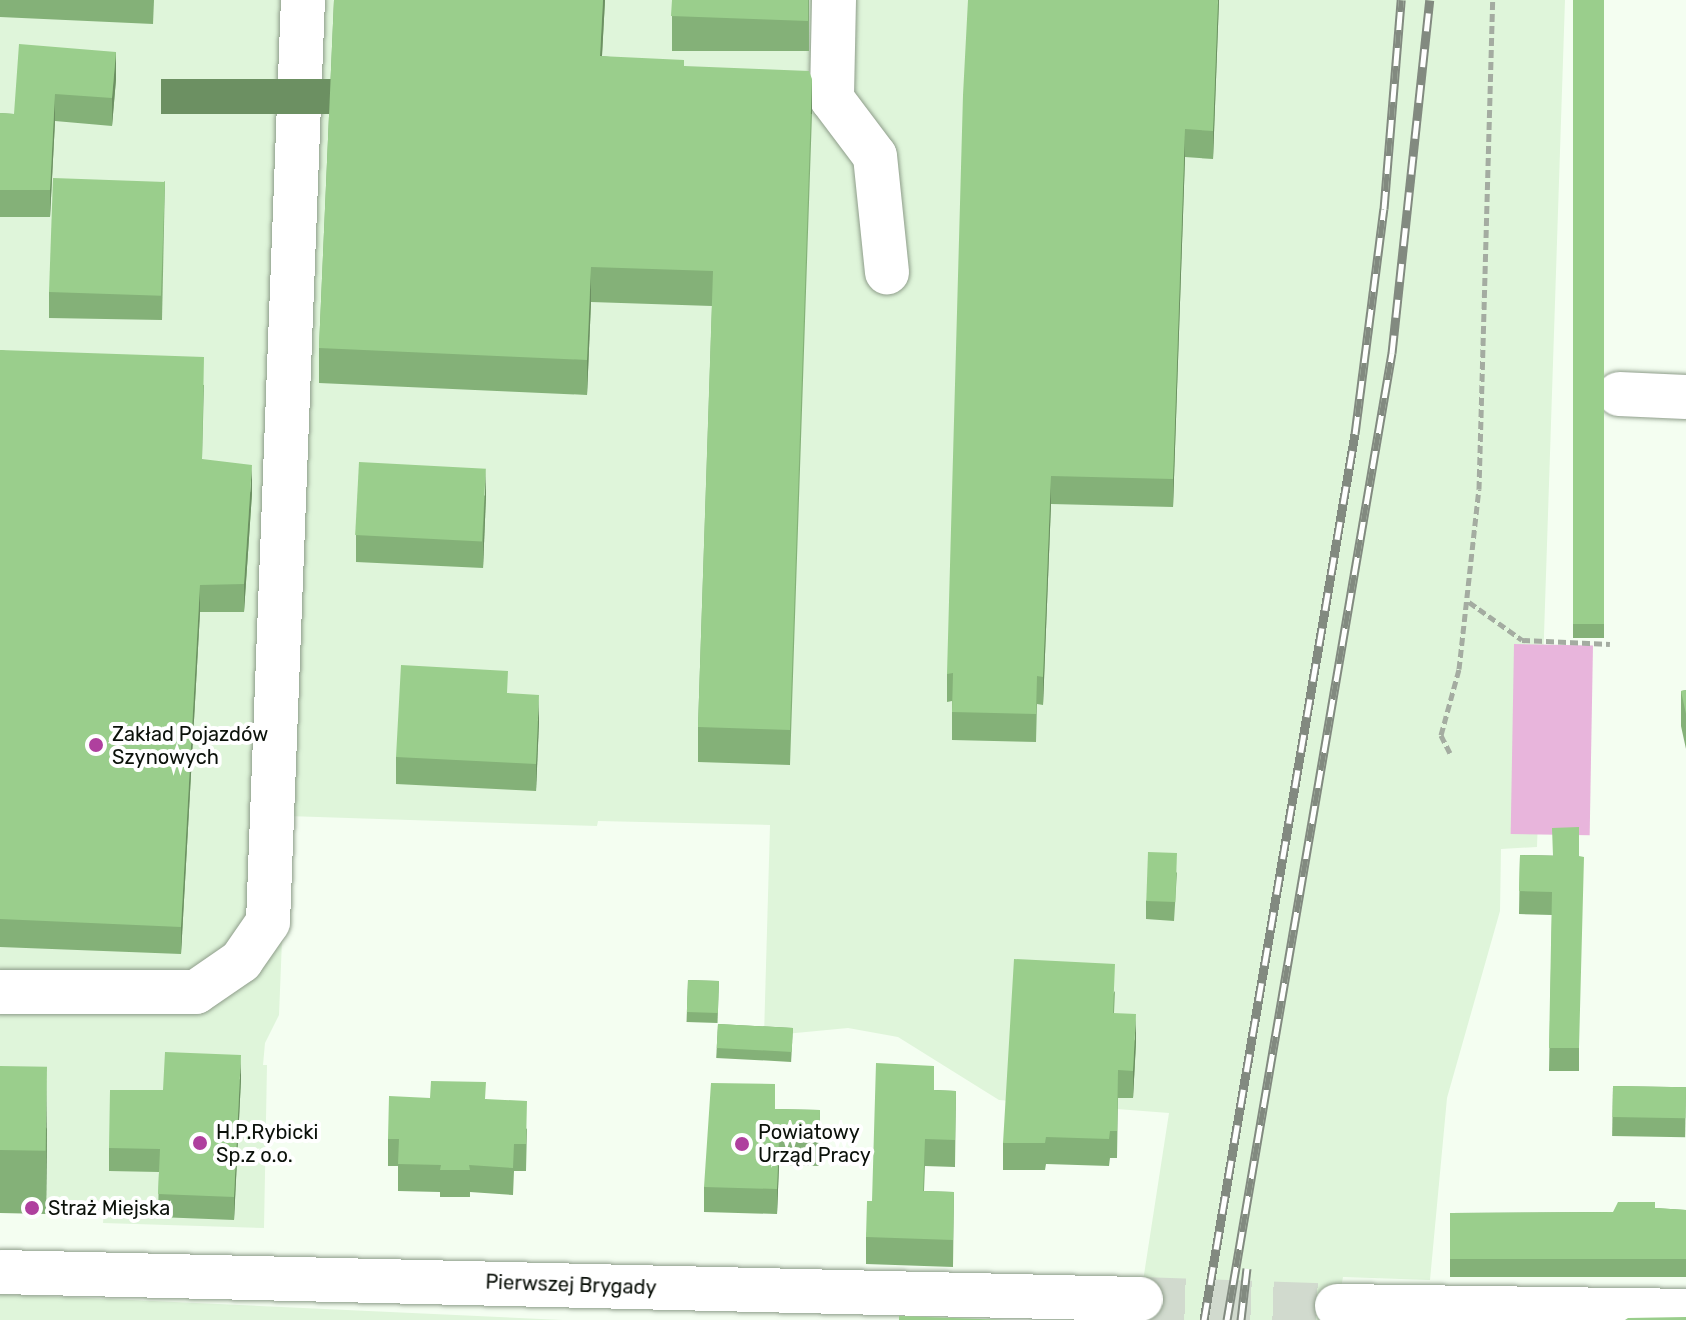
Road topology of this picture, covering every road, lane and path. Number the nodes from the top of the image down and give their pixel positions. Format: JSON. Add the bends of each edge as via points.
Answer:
{"nodes":[{"id":1,"x":303,"y":0,"type":"edge"},
{"id":2,"x":834,"y":0,"type":"edge"},
{"id":3,"x":1493,"y":0,"type":"edge"},
{"id":4,"x":887,"y":272,"type":"dead end"},
{"id":5,"x":1619,"y":394,"type":"dead end"},
{"id":6,"x":1686,"y":397,"type":"edge"},
{"id":7,"x":1469,"y":602,"type":"junction"},
{"id":8,"x":1610,"y":644,"type":"dead end"},
{"id":9,"x":1450,"y":753,"type":"dead end"},
{"id":10,"x":0,"y":992,"type":"edge"},
{"id":11,"x":0,"y":1272,"type":"edge"},
{"id":12,"x":1141,"y":1299,"type":"tunnel mouth"},
{"id":13,"x":670,"y":1304,"type":"edge"},
{"id":14,"x":1337,"y":1306,"type":"tunnel mouth"},
{"id":15,"x":1686,"y":1311,"type":"edge"},
{"id":16,"x":1587,"y":1316,"type":"edge"}],
"edges":[{"from":1,"to":10,"type":"street","via":[[268,922],[241,961],[196,992]]},
{"from":2,"to":4,"type":"street","via":[[832,99],[875,156]]},
{"from":3,"to":7,"type":"path","via":[[1479,489]]},
{"from":5,"to":6,"type":"street"},
{"from":7,"to":8,"type":"path","via":[[1522,640]]},
{"from":7,"to":9,"type":"path","via":[[1441,735]]},
{"from":11,"to":13,"type":"street","name":"Pierwszej Brygady"},
{"from":12,"to":13,"type":"street","name":"Pierwszej Brygady"},
{"from":14,"to":16,"type":"street"},
{"from":15,"to":16,"type":"street"}]}
